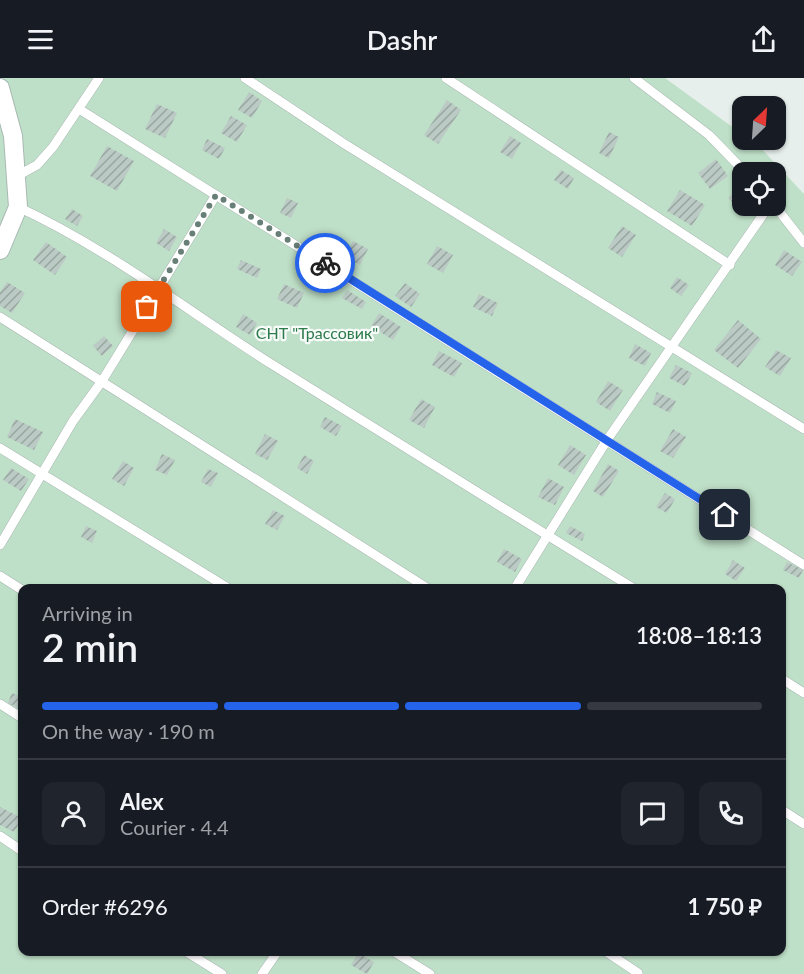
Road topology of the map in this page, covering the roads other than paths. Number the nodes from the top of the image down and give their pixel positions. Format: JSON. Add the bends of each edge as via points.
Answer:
{"nodes":[{"id":1,"x":99,"y":78,"type":"edge"},
{"id":2,"x":245,"y":78,"type":"edge"},
{"id":3,"x":446,"y":78,"type":"edge"},
{"id":4,"x":634,"y":78,"type":"edge"},
{"id":5,"x":0,"y":88,"type":"edge"},
{"id":6,"x":79,"y":109,"type":"junction"},
{"id":7,"x":735,"y":162,"type":"edge"},
{"id":8,"x":16,"y":176,"type":"junction"},
{"id":9,"x":216,"y":195,"type":"junction"},
{"id":10,"x":18,"y":207,"type":"junction"},
{"id":11,"x":762,"y":216,"type":"edge"},
{"id":12,"x":783,"y":216,"type":"edge"},
{"id":13,"x":804,"y":243,"type":"edge"},
{"id":14,"x":0,"y":250,"type":"edge"},
{"id":15,"x":730,"y":265,"type":"junction"},
{"id":16,"x":158,"y":288,"type":"junction"},
{"id":17,"x":0,"y":317,"type":"edge"},
{"id":18,"x":672,"y":347,"type":"junction"},
{"id":19,"x":102,"y":381,"type":"junction"},
{"id":20,"x":804,"y":429,"type":"edge"},
{"id":21,"x":607,"y":440,"type":"junction"},
{"id":22,"x":0,"y":448,"type":"edge"},
{"id":23,"x":43,"y":475,"type":"junction"},
{"id":24,"x":547,"y":535,"type":"junction"},
{"id":25,"x":0,"y":545,"type":"edge"},
{"id":26,"x":804,"y":565,"type":"edge"},
{"id":27,"x":0,"y":576,"type":"edge"},
{"id":28,"x":221,"y":584,"type":"edge"},
{"id":29,"x":421,"y":584,"type":"edge"},
{"id":30,"x":517,"y":584,"type":"edge"},
{"id":31,"x":627,"y":584,"type":"edge"},
{"id":32,"x":18,"y":587,"type":"edge"},
{"id":33,"x":786,"y":682,"type":"edge"},
{"id":34,"x":804,"y":693,"type":"edge"},
{"id":35,"x":0,"y":704,"type":"edge"},
{"id":36,"x":18,"y":715,"type":"edge"},
{"id":37,"x":786,"y":813,"type":"edge"},
{"id":38,"x":804,"y":824,"type":"edge"},
{"id":39,"x":0,"y":837,"type":"edge"},
{"id":40,"x":18,"y":848,"type":"edge"},
{"id":41,"x":193,"y":956,"type":"edge"},
{"id":42,"x":275,"y":956,"type":"edge"},
{"id":43,"x":401,"y":956,"type":"edge"},
{"id":44,"x":612,"y":956,"type":"edge"},
{"id":45,"x":638,"y":973,"type":"edge"},
{"id":46,"x":222,"y":974,"type":"edge"},
{"id":47,"x":262,"y":974,"type":"edge"},
{"id":48,"x":430,"y":974,"type":"edge"}],
"edges":[{"from":1,"to":6,"type":"lane"},
{"from":2,"to":18,"type":"lane"},
{"from":3,"to":15,"type":"lane"},
{"from":4,"to":7,"type":"lane","via":[[709,135]]},
{"from":5,"to":8,"type":"street","via":[[13,136]]},
{"from":6,"to":8,"type":"lane","via":[[37,165]]},
{"from":6,"to":9,"type":"lane"},
{"from":8,"to":10,"type":"street"},
{"from":9,"to":16,"type":"lane"},
{"from":9,"to":21,"type":"lane"},
{"from":10,"to":14,"type":"street"},
{"from":10,"to":16,"type":"lane"},
{"from":11,"to":15,"type":"lane"},
{"from":12,"to":13,"type":"lane"},
{"from":15,"to":18,"type":"lane"},
{"from":16,"to":19,"type":"lane"},
{"from":16,"to":24,"type":"lane","via":[[273,365]]},
{"from":17,"to":19,"type":"lane"},
{"from":18,"to":20,"type":"lane"},
{"from":18,"to":21,"type":"lane"},
{"from":19,"to":23,"type":"lane"},
{"from":19,"to":29,"type":"lane"},
{"from":21,"to":24,"type":"lane"},
{"from":21,"to":26,"type":"lane"},
{"from":22,"to":23,"type":"lane"},
{"from":23,"to":25,"type":"lane"},
{"from":23,"to":28,"type":"lane"},
{"from":24,"to":30,"type":"lane"},
{"from":24,"to":31,"type":"lane"},
{"from":27,"to":32,"type":"lane"},
{"from":33,"to":34,"type":"lane"},
{"from":35,"to":36,"type":"lane"},
{"from":37,"to":38,"type":"lane"},
{"from":39,"to":40,"type":"lane"},
{"from":41,"to":46,"type":"lane"},
{"from":42,"to":47,"type":"lane"},
{"from":43,"to":48,"type":"lane"},
{"from":44,"to":45,"type":"lane"}]}
